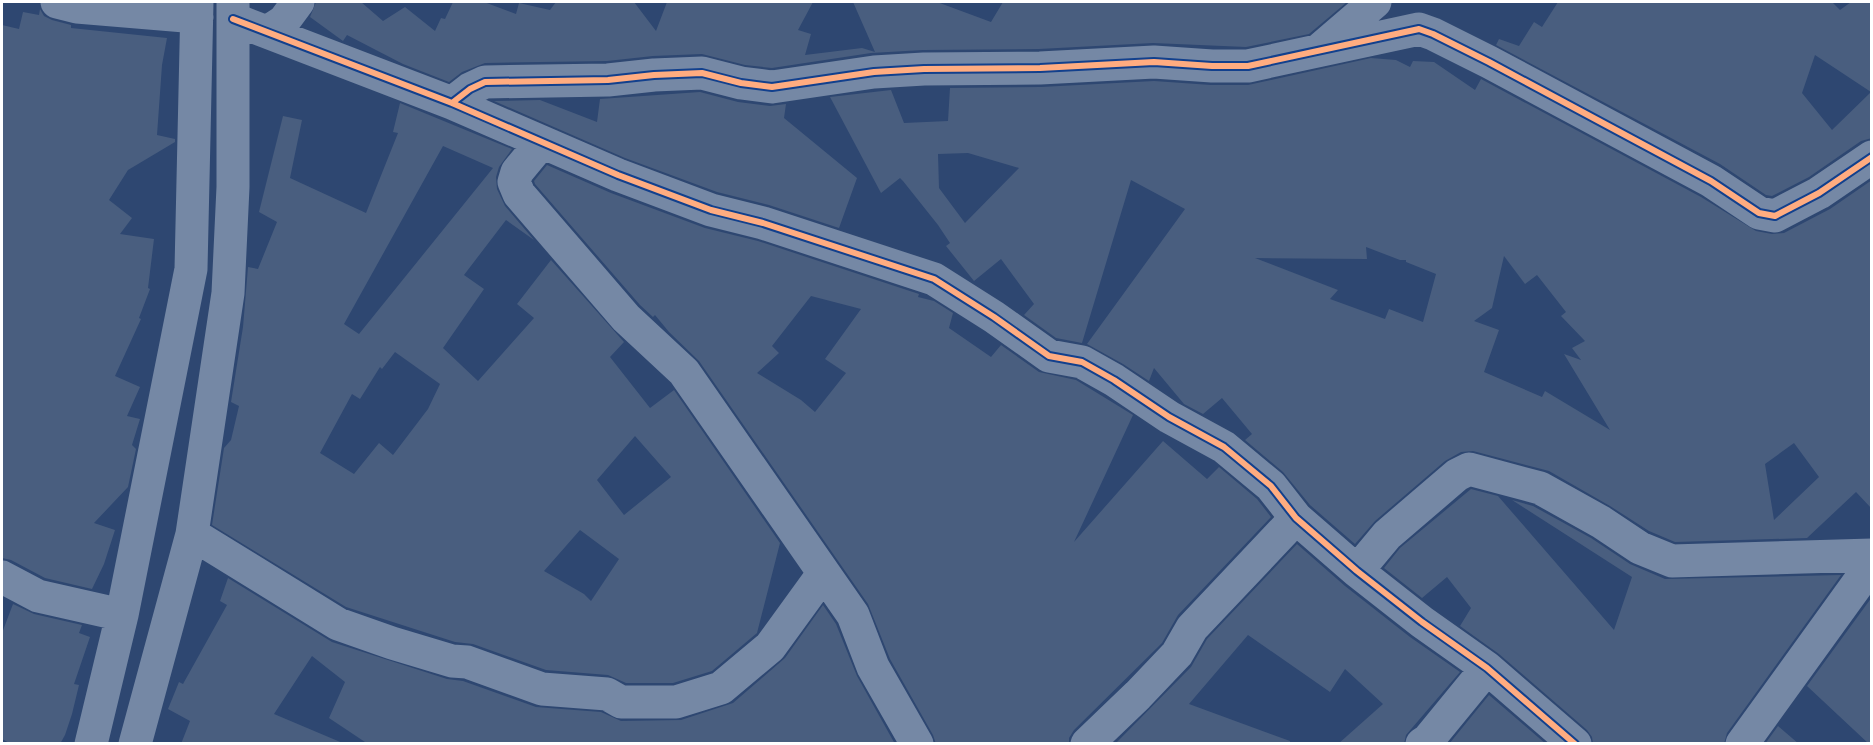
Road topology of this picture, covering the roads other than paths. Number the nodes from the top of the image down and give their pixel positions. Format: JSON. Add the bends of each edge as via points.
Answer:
{"nodes":[{"id":1,"x":57,"y":2,"type":"edge"},
{"id":2,"x":298,"y":2,"type":"edge"},
{"id":3,"x":1375,"y":2,"type":"edge"},
{"id":4,"x":197,"y":9,"type":"edge"},
{"id":5,"x":233,"y":10,"type":"edge"},
{"id":6,"x":267,"y":32,"type":"junction"},
{"id":7,"x":1316,"y":53,"type":"junction"},
{"id":8,"x":452,"y":103,"type":"junction"},
{"id":9,"x":541,"y":143,"type":"junction"},
{"id":10,"x":1872,"y":157,"type":"edge"},
{"id":11,"x":1296,"y":518,"type":"junction"},
{"id":12,"x":192,"y":534,"type":"junction"},
{"id":13,"x":1872,"y":555,"type":"edge"},
{"id":14,"x":1872,"y":564,"type":"edge"},
{"id":15,"x":1357,"y":571,"type":"junction"},
{"id":16,"x":823,"y":574,"type":"junction"},
{"id":17,"x":2,"y":577,"type":"edge"},
{"id":18,"x":122,"y":615,"type":"junction"},
{"id":19,"x":1487,"y":668,"type":"junction"},
{"id":20,"x":91,"y":744,"type":"edge"},
{"id":21,"x":135,"y":744,"type":"edge"},
{"id":22,"x":917,"y":744,"type":"edge"},
{"id":23,"x":1087,"y":744,"type":"edge"},
{"id":24,"x":1422,"y":744,"type":"edge"},
{"id":25,"x":1575,"y":744,"type":"edge"},
{"id":26,"x":1742,"y":744,"type":"edge"}],
"edges":[{"from":1,"to":4,"type":"street","via":[[77,7]]},
{"from":2,"to":6,"type":"street","via":[[284,21]]},
{"from":3,"to":7,"type":"street"},
{"from":4,"to":18,"type":"street","via":[[191,270]]},
{"from":5,"to":6,"type":"street"},
{"from":5,"to":12,"type":"street","via":[[233,187],[228,293]]},
{"from":6,"to":8,"type":"street"},
{"from":7,"to":8,"type":"street","via":[[1248,66],[1154,62],[924,69],[771,87],[702,73],[608,80],[485,82]]},
{"from":7,"to":10,"type":"street","via":[[1419,29],[1489,62],[1711,181],[1759,213],[1775,216],[1819,193]]},
{"from":8,"to":9,"type":"street"},
{"from":9,"to":11,"type":"street","via":[[711,210],[934,279],[1049,356],[1082,362],[1224,447],[1271,486]]},
{"from":9,"to":16,"type":"street","via":[[517,172],[514,182],[519,195],[626,318],[684,372]]},
{"from":11,"to":15,"type":"street"},
{"from":11,"to":23,"type":"street","via":[[1192,628],[1177,654]]},
{"from":12,"to":16,"type":"street","via":[[338,624],[542,689],[608,694],[621,702],[676,702],[721,688],[770,647]]},
{"from":12,"to":21,"type":"street"},
{"from":13,"to":15,"type":"street","via":[[1672,561],[1640,548],[1540,488],[1469,469],[1387,535]]},
{"from":14,"to":26,"type":"street"},
{"from":15,"to":19,"type":"street"},
{"from":16,"to":22,"type":"street","via":[[853,615],[873,668]]},
{"from":17,"to":18,"type":"street","via":[[38,596]]},
{"from":18,"to":20,"type":"street"},
{"from":19,"to":24,"type":"street"},
{"from":19,"to":25,"type":"street"}]}
